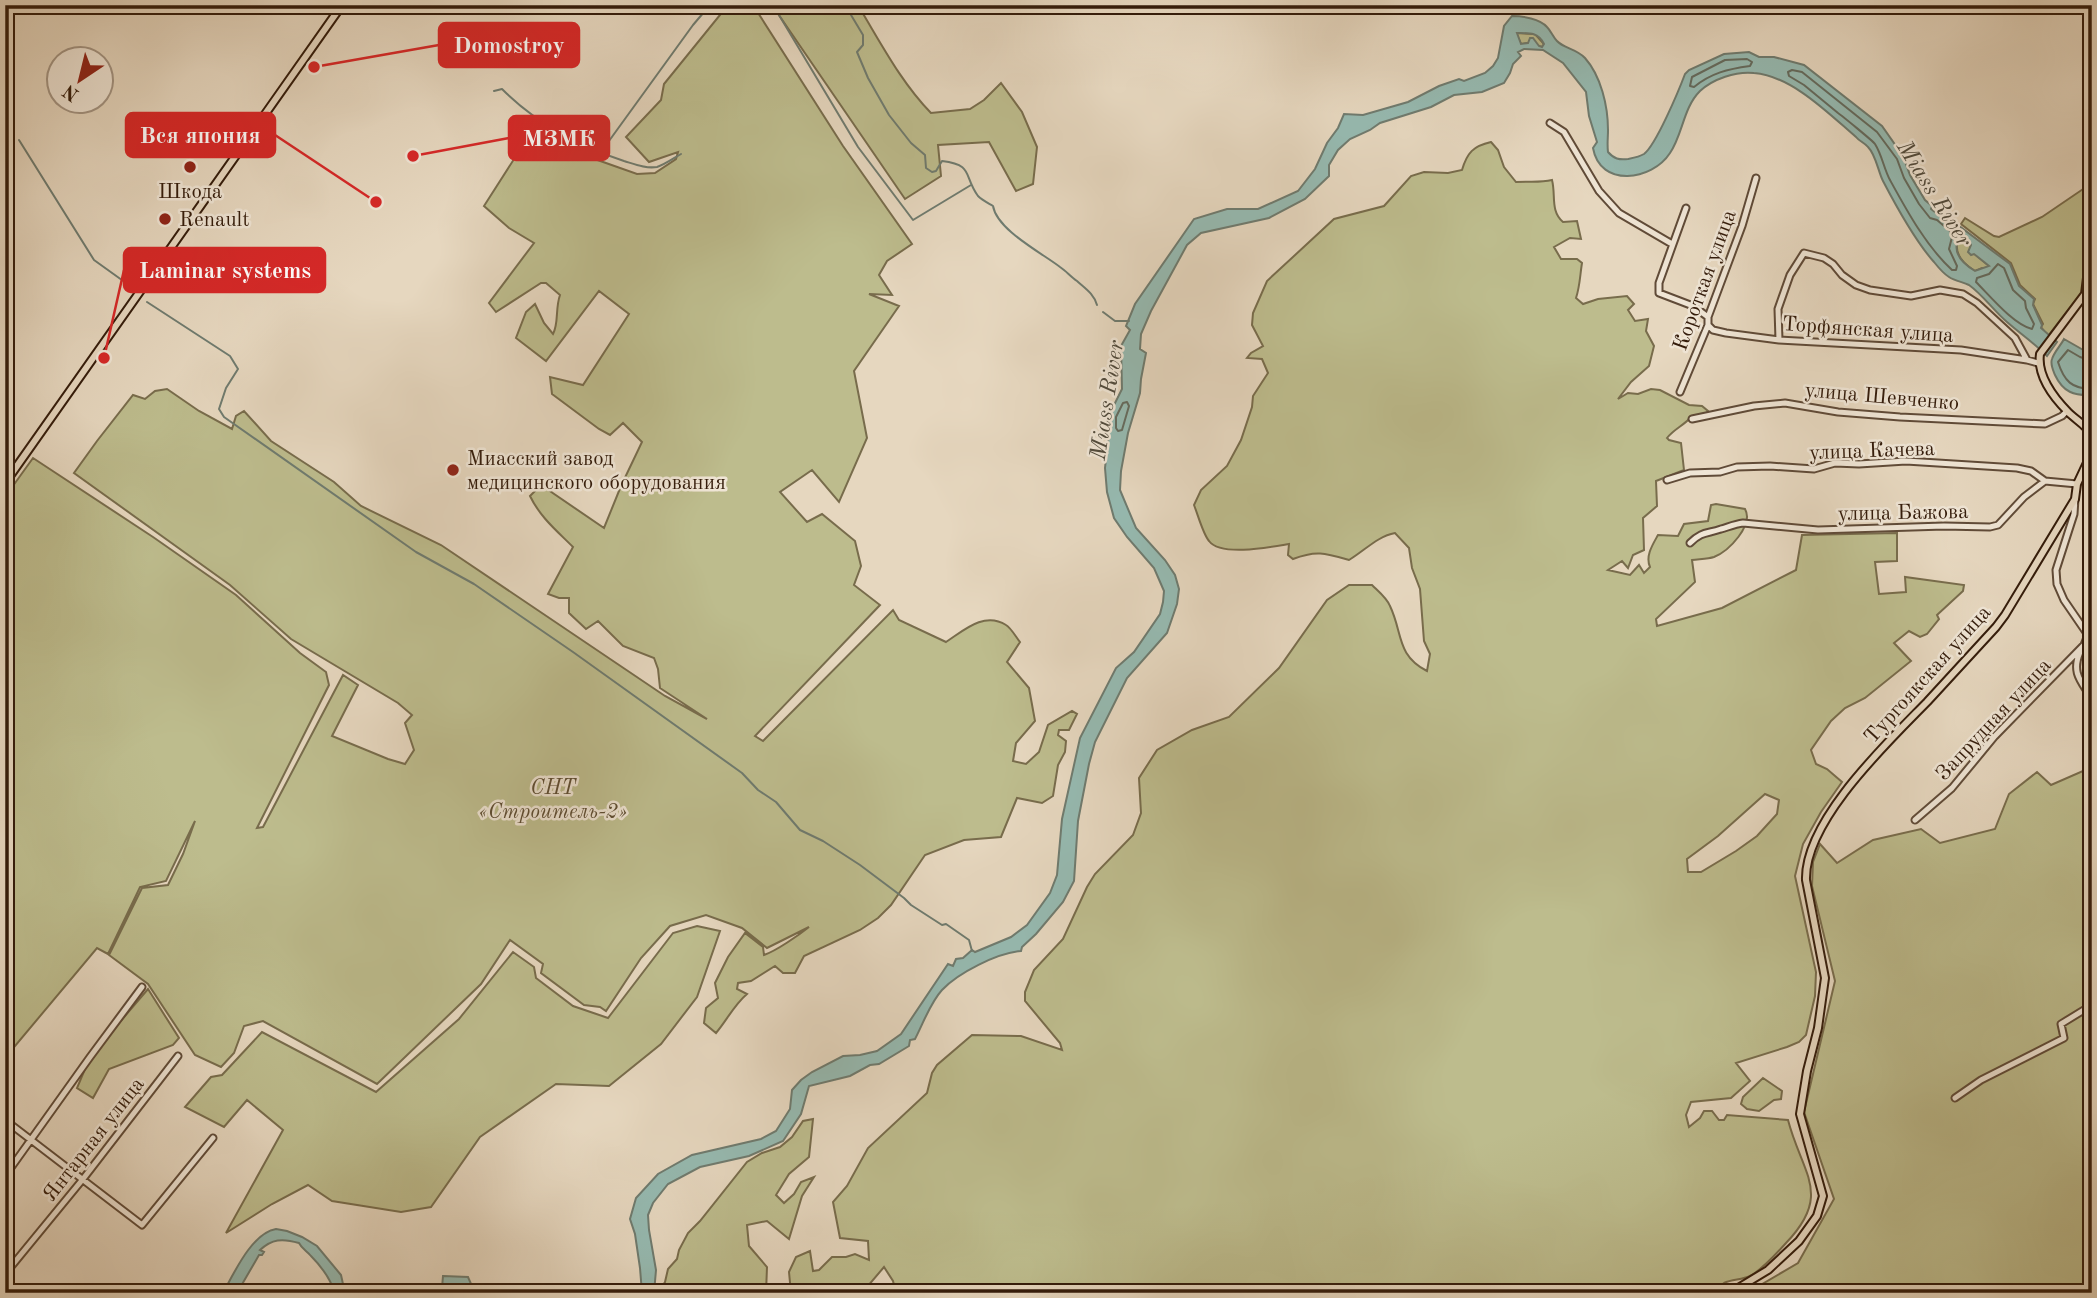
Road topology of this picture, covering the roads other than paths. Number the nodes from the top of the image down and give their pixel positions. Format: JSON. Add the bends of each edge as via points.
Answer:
{"nodes":[{"id":1,"x":342,"y":5,"type":"edge"},
{"id":2,"x":1550,"y":122,"type":"dead end"},
{"id":3,"x":1756,"y":178,"type":"dead end"},
{"id":4,"x":1686,"y":208,"type":"dead end"},
{"id":5,"x":2092,"y":237,"type":"edge"},
{"id":6,"x":1672,"y":244,"type":"junction"},
{"id":7,"x":1708,"y":317,"type":"junction"},
{"id":8,"x":1708,"y":325,"type":"junction"},
{"id":9,"x":1779,"y":340,"type":"junction"},
{"id":10,"x":2027,"y":359,"type":"junction"},
{"id":11,"x":2038,"y":363,"type":"junction"},
{"id":12,"x":1680,"y":392,"type":"dead end"},
{"id":13,"x":2067,"y":411,"type":"junction"},
{"id":14,"x":1692,"y":419,"type":"dead end"},
{"id":15,"x":2092,"y":435,"type":"edge"},
{"id":16,"x":2092,"y":452,"type":"edge"},
{"id":17,"x":1667,"y":480,"type":"dead end"},
{"id":18,"x":2045,"y":481,"type":"junction"},
{"id":19,"x":5,"y":483,"type":"edge"},
{"id":20,"x":2077,"y":484,"type":"junction"},
{"id":21,"x":2075,"y":499,"type":"junction"},
{"id":22,"x":1690,"y":542,"type":"dead end"},
{"id":23,"x":2090,"y":636,"type":"edge"},
{"id":24,"x":2084,"y":645,"type":"junction"},
{"id":25,"x":2092,"y":699,"type":"edge"},
{"id":26,"x":1915,"y":820,"type":"dead end"},
{"id":27,"x":142,"y":987,"type":"dead end"},
{"id":28,"x":2092,"y":1005,"type":"edge"},
{"id":29,"x":178,"y":1056,"type":"dead end"},
{"id":30,"x":1955,"y":1098,"type":"dead end"},
{"id":31,"x":5,"y":1120,"type":"edge"},
{"id":32,"x":214,"y":1138,"type":"dead end"},
{"id":33,"x":30,"y":1140,"type":"junction"},
{"id":34,"x":5,"y":1176,"type":"edge"},
{"id":35,"x":83,"y":1179,"type":"junction"},
{"id":36,"x":5,"y":1274,"type":"edge"},
{"id":37,"x":1730,"y":1293,"type":"edge"}],
"edges":[{"from":1,"to":19,"type":"main road"},
{"from":2,"to":6,"type":"street","via":[[1564,132],[1599,191],[1619,213]]},
{"from":3,"to":7,"type":"street","name":"Короткая улица"},
{"from":4,"to":6,"type":"street"},
{"from":5,"to":11,"type":"main road","via":[[2085,294]]},
{"from":6,"to":7,"type":"street","via":[[1659,293]]},
{"from":7,"to":8,"type":"street","name":"Короткая улица"},
{"from":8,"to":9,"type":"street","name":"Торфянская улица","via":[[1726,333]]},
{"from":8,"to":12,"type":"street","name":"Короткая улица"},
{"from":9,"to":10,"type":"street","name":"Торфянская улица","via":[[1961,350]]},
{"from":9,"to":10,"type":"street","via":[[1778,309],[1804,253],[1824,258],[1856,285],[1870,290],[1911,296],[1940,290],[1963,294],[2015,338]]},
{"from":10,"to":11,"type":"street","name":"Торфянская улица"},
{"from":11,"to":13,"type":"main road"},
{"from":13,"to":14,"type":"street","name":"улица Шевченко","via":[[2045,424],[1838,412],[1785,403]]},
{"from":13,"to":15,"type":"main road"},
{"from":16,"to":20,"type":"main road","name":"Тургоякская улица"},
{"from":17,"to":18,"type":"street","name":"улица Качева","via":[[1737,467],[1814,469],[1835,463],[1906,461],[2017,468]]},
{"from":18,"to":20,"type":"street","name":"улица Качева"},
{"from":18,"to":22,"type":"street","name":"улица Бажова","via":[[1998,525],[1990,527],[1818,530],[1743,523],[1706,531]]},
{"from":20,"to":21,"type":"main road","name":"Тургоякская улица"},
{"from":21,"to":23,"type":"street","name":"Запрудная улица","via":[[2056,570],[2057,584]]},
{"from":21,"to":37,"type":"main road","name":"Тургоякская улица","via":[[1996,627],[1880,751],[1818,836],[1806,880],[1825,978],[1800,1114],[1823,1196],[1817,1216],[1799,1241],[1768,1270]]},
{"from":23,"to":24,"type":"street","name":"Запрудная улица"},
{"from":24,"to":25,"type":"street","via":[[2076,673]]},
{"from":24,"to":26,"type":"street","name":"Запрудная улица","via":[[1995,736],[1952,788]]},
{"from":27,"to":33,"type":"street"},
{"from":28,"to":30,"type":"street","via":[[2061,1024],[2064,1038],[1980,1080]]},
{"from":29,"to":35,"type":"street","name":"Янтарная улица"},
{"from":31,"to":33,"type":"street"},
{"from":32,"to":35,"type":"street","via":[[142,1225]]},
{"from":33,"to":34,"type":"street"},
{"from":33,"to":35,"type":"street"},
{"from":35,"to":36,"type":"street","name":"Янтарная улица"}]}
